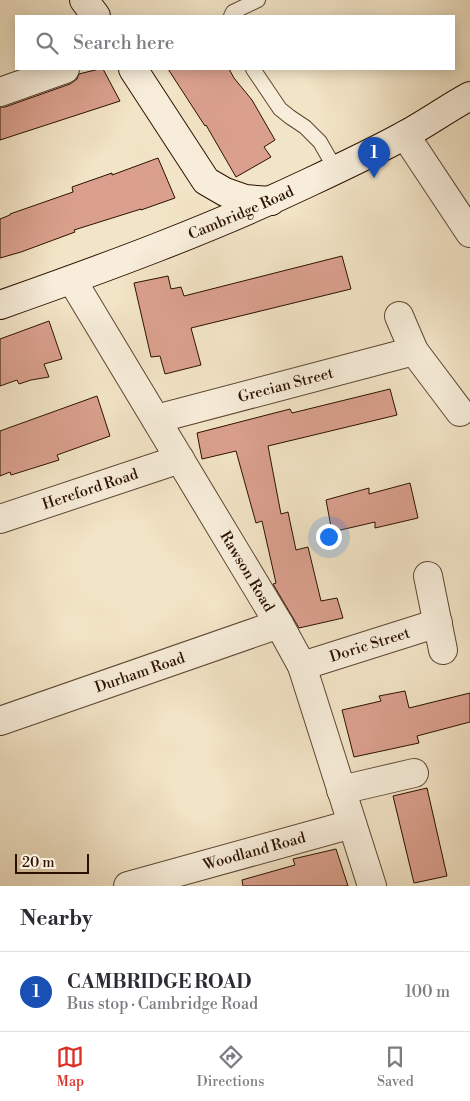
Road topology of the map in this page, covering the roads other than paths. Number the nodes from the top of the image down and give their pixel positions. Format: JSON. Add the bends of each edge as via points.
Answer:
{"nodes":[{"id":1,"x":84,"y":0,"type":"edge"},
{"id":2,"x":258,"y":0,"type":"edge"},
{"id":3,"x":95,"y":15,"type":"edge"},
{"id":4,"x":232,"y":15,"type":"edge"},
{"id":5,"x":62,"y":70,"type":"edge"},
{"id":6,"x":134,"y":70,"type":"edge"},
{"id":7,"x":254,"y":70,"type":"edge"},
{"id":8,"x":0,"y":92,"type":"edge"},
{"id":9,"x":470,"y":96,"type":"edge"},
{"id":10,"x":405,"y":135,"type":"junction"},
{"id":11,"x":336,"y":170,"type":"junction"},
{"id":12,"x":206,"y":181,"type":"junction"},
{"id":13,"x":271,"y":201,"type":"junction"},
{"id":14,"x":468,"y":227,"type":"edge"},
{"id":15,"x":190,"y":235,"type":"junction"},
{"id":16,"x":72,"y":280,"type":"junction"},
{"id":17,"x":0,"y":305,"type":"edge"},
{"id":18,"x":399,"y":316,"type":"dead end"},
{"id":19,"x":414,"y":351,"type":"junction"},
{"id":20,"x":460,"y":412,"type":"dead end"},
{"id":21,"x":156,"y":419,"type":"junction"},
{"id":22,"x":180,"y":459,"type":"junction"},
{"id":23,"x":0,"y":519,"type":"edge"},
{"id":24,"x":428,"y":576,"type":"dead end"},
{"id":25,"x":438,"y":623,"type":"junction"},
{"id":26,"x":280,"y":624,"type":"junction"},
{"id":27,"x":443,"y":650,"type":"dead end"},
{"id":28,"x":302,"y":666,"type":"junction"},
{"id":29,"x":0,"y":721,"type":"edge"},
{"id":30,"x":414,"y":773,"type":"dead end"},
{"id":31,"x":341,"y":790,"type":"junction"},
{"id":32,"x":352,"y":824,"type":"junction"},
{"id":33,"x":128,"y":886,"type":"edge"},
{"id":34,"x":372,"y":886,"type":"edge"}],
"edges":[{"from":1,"to":3,"type":"street"},
{"from":2,"to":4,"type":"lane"},
{"from":5,"to":8,"type":"street"},
{"from":6,"to":12,"type":"street"},
{"from":7,"to":11,"type":"lane","via":[[280,109],[320,142]]},
{"from":9,"to":10,"type":"street","name":"Cambridge Road"},
{"from":10,"to":11,"type":"street","name":"Cambridge Road"},
{"from":10,"to":14,"type":"street"},
{"from":11,"to":13,"type":"street","name":"Cambridge Road"},
{"from":12,"to":13,"type":"street","via":[[225,192]]},
{"from":12,"to":15,"type":"street","via":[[204,214]]},
{"from":13,"to":15,"type":"street","name":"Cambridge Road"},
{"from":15,"to":16,"type":"street","name":"Cambridge Road"},
{"from":16,"to":17,"type":"street","name":"Cambridge Road"},
{"from":16,"to":21,"type":"street","name":"Rawson Road"},
{"from":18,"to":19,"type":"street"},
{"from":19,"to":20,"type":"street"},
{"from":19,"to":21,"type":"street","name":"Grecian Street"},
{"from":21,"to":22,"type":"street","name":"Rawson Road"},
{"from":22,"to":23,"type":"street","name":"Hereford Road"},
{"from":22,"to":26,"type":"street","name":"Rawson Road"},
{"from":24,"to":25,"type":"street"},
{"from":25,"to":27,"type":"street"},
{"from":25,"to":28,"type":"street","name":"Doric Street"},
{"from":26,"to":28,"type":"street","name":"Rawson Road"},
{"from":26,"to":29,"type":"street","name":"Durham Road"},
{"from":28,"to":31,"type":"street","name":"Rawson Road"},
{"from":30,"to":31,"type":"street"},
{"from":31,"to":32,"type":"street","name":"Rawson Road"},
{"from":32,"to":33,"type":"street","name":"Woodland Road"},
{"from":32,"to":34,"type":"street","name":"Rawson Road"}]}
